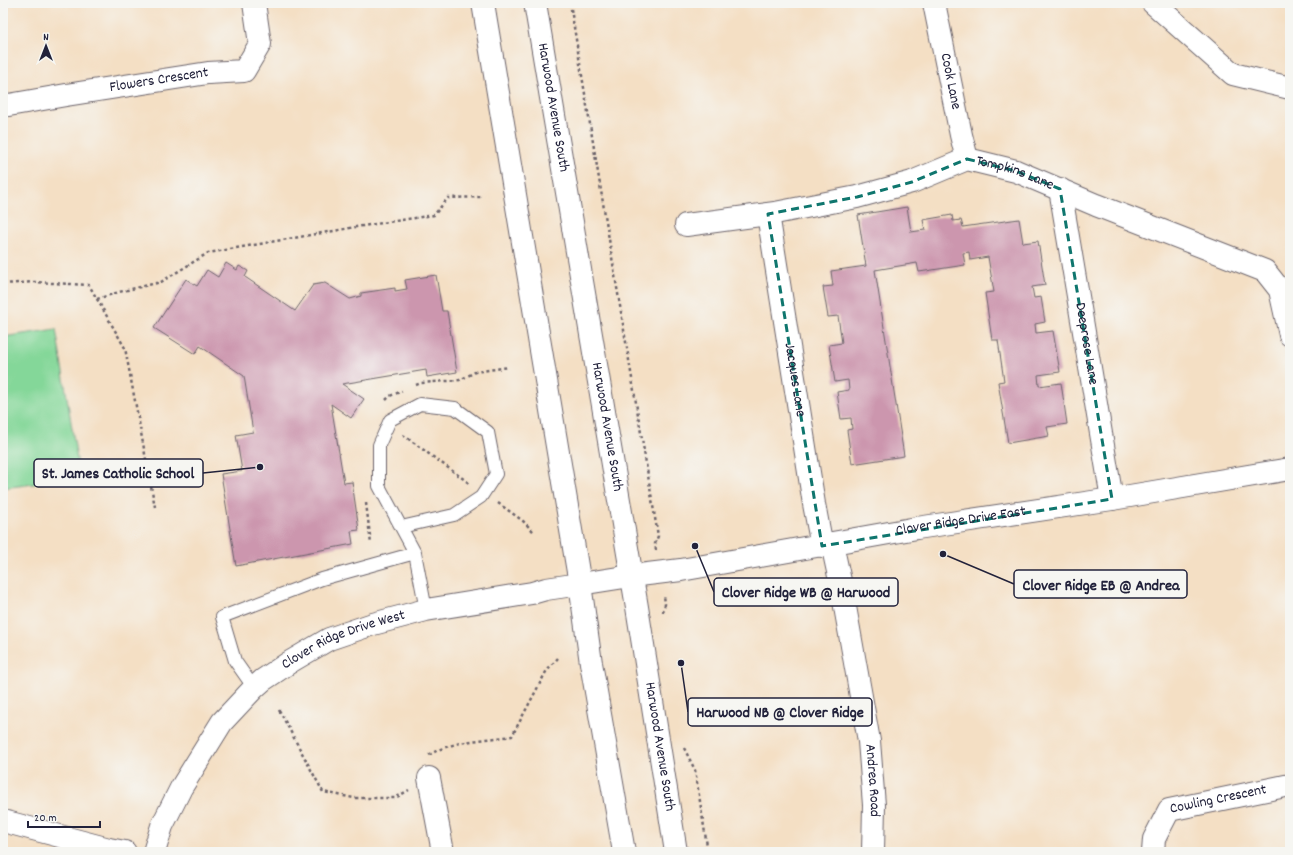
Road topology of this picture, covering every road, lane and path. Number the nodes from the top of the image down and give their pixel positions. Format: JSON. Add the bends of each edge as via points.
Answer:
{"nodes":[{"id":1,"x":254,"y":3,"type":"edge"},
{"id":2,"x":483,"y":3,"type":"edge"},
{"id":3,"x":535,"y":3,"type":"edge"},
{"id":4,"x":570,"y":3,"type":"edge"},
{"id":5,"x":934,"y":3,"type":"edge"},
{"id":6,"x":1153,"y":3,"type":"edge"},
{"id":7,"x":1290,"y":88,"type":"edge"},
{"id":8,"x":3,"y":106,"type":"edge"},
{"id":9,"x":967,"y":159,"type":"junction"},
{"id":10,"x":1060,"y":189,"type":"junction"},
{"id":11,"x":481,"y":198,"type":"dead end"},
{"id":12,"x":768,"y":214,"type":"junction"},
{"id":13,"x":686,"y":226,"type":"dead end"},
{"id":14,"x":3,"y":284,"type":"edge"},
{"id":15,"x":97,"y":299,"type":"junction"},
{"id":16,"x":1290,"y":335,"type":"edge"},
{"id":17,"x":388,"y":424,"type":"junction"},
{"id":18,"x":1290,"y":469,"type":"edge"},
{"id":19,"x":484,"y":493,"type":"junction"},
{"id":20,"x":1112,"y":499,"type":"junction"},
{"id":21,"x":155,"y":507,"type":"dead end"},
{"id":22,"x":401,"y":527,"type":"junction"},
{"id":23,"x":534,"y":532,"type":"dead end"},
{"id":24,"x":655,"y":544,"type":"dead end"},
{"id":25,"x":827,"y":545,"type":"junction"},
{"id":26,"x":415,"y":553,"type":"junction"},
{"id":27,"x":631,"y":576,"type":"junction"},
{"id":28,"x":580,"y":584,"type":"junction"},
{"id":29,"x":665,"y":604,"type":"dead end"},
{"id":30,"x":426,"y":610,"type":"junction"},
{"id":31,"x":661,"y":617,"type":"dead end"},
{"id":32,"x":558,"y":658,"type":"dead end"},
{"id":33,"x":254,"y":688,"type":"junction"},
{"id":34,"x":280,"y":710,"type":"dead end"},
{"id":35,"x":682,"y":742,"type":"dead end"},
{"id":36,"x":429,"y":778,"type":"junction"},
{"id":37,"x":1290,"y":785,"type":"edge"},
{"id":38,"x":3,"y":821,"type":"edge"},
{"id":39,"x":441,"y":850,"type":"edge"},
{"id":40,"x":125,"y":852,"type":"edge"},
{"id":41,"x":154,"y":852,"type":"edge"},
{"id":42,"x":624,"y":852,"type":"edge"},
{"id":43,"x":676,"y":852,"type":"edge"},
{"id":44,"x":708,"y":852,"type":"edge"},
{"id":45,"x":872,"y":852,"type":"edge"},
{"id":46,"x":1153,"y":852,"type":"edge"}],
"edges":[{"from":1,"to":8,"type":"street","name":"Flowers Crescent","via":[[260,44],[244,71],[208,73]]},
{"from":2,"to":28,"type":"street"},
{"from":3,"to":27,"type":"street","name":"Harwood Avenue South"},
{"from":4,"to":24,"type":"path","via":[[658,536]]},
{"from":5,"to":9,"type":"street","name":"Cook Lane"},
{"from":6,"to":7,"type":"street","via":[[1233,74]]},
{"from":9,"to":10,"type":"street","name":"Tompkins Lane","via":[[1016,171]]},
{"from":9,"to":12,"type":"street","name":"Tompkins Lane","via":[[912,182],[856,197]]},
{"from":10,"to":16,"type":"street","name":"Tompkins Lane","via":[[1265,271],[1280,290]]},
{"from":10,"to":20,"type":"street","name":"Deeprose Lane"},
{"from":11,"to":15,"type":"path","via":[[448,198],[434,216],[356,227],[208,254],[161,282]]},
{"from":12,"to":13,"type":"street","name":"Tompkins Lane"},
{"from":12,"to":25,"type":"street","name":"Jacques Lane","via":[[814,504]]},
{"from":14,"to":15,"type":"path","via":[[34,282],[89,286]]},
{"from":15,"to":21,"type":"path","via":[[125,348]]},
{"from":17,"to":19,"type":"path"},
{"from":17,"to":19,"type":"lane","via":[[390,420],[420,404],[455,408],[488,432],[496,474]]},
{"from":17,"to":22,"type":"lane","via":[[379,445],[379,486]]},
{"from":18,"to":20,"type":"street","name":"Clover Ridge Drive East"},
{"from":19,"to":22,"type":"lane","via":[[454,515]]},
{"from":19,"to":23,"type":"path"},
{"from":20,"to":25,"type":"street","name":"Clover Ridge Drive East","via":[[916,528]]},
{"from":22,"to":26,"type":"lane"},
{"from":25,"to":27,"type":"street","name":"Clover Ridge Drive East"},
{"from":25,"to":45,"type":"street","name":"Andrea Road","via":[[842,590],[869,741],[874,805]]},
{"from":26,"to":30,"type":"lane"},
{"from":26,"to":33,"type":"lane","via":[[322,579],[222,617],[235,661]]},
{"from":27,"to":28,"type":"street","name":"Clover Ridge Drive West"},
{"from":27,"to":43,"type":"street","name":"Harwood Avenue South"},
{"from":28,"to":30,"type":"street","name":"Clover Ridge Drive West"},
{"from":28,"to":42,"type":"street"},
{"from":29,"to":31,"type":"path"},
{"from":30,"to":33,"type":"street","name":"Clover Ridge Drive West","via":[[329,639],[290,662]]},
{"from":32,"to":36,"type":"path","via":[[547,670],[512,736],[454,744],[429,754]]},
{"from":33,"to":41,"type":"street","name":"Clover Ridge Drive West","via":[[222,722],[181,788],[162,826]]},
{"from":34,"to":36,"type":"path","via":[[323,792],[354,798],[395,798]]},
{"from":35,"to":44,"type":"path","via":[[695,770]]},
{"from":36,"to":39,"type":"street"},
{"from":37,"to":46,"type":"street","name":"Cowling Crescent","via":[[1169,810],[1154,838]]},
{"from":38,"to":40,"type":"street"}]}
